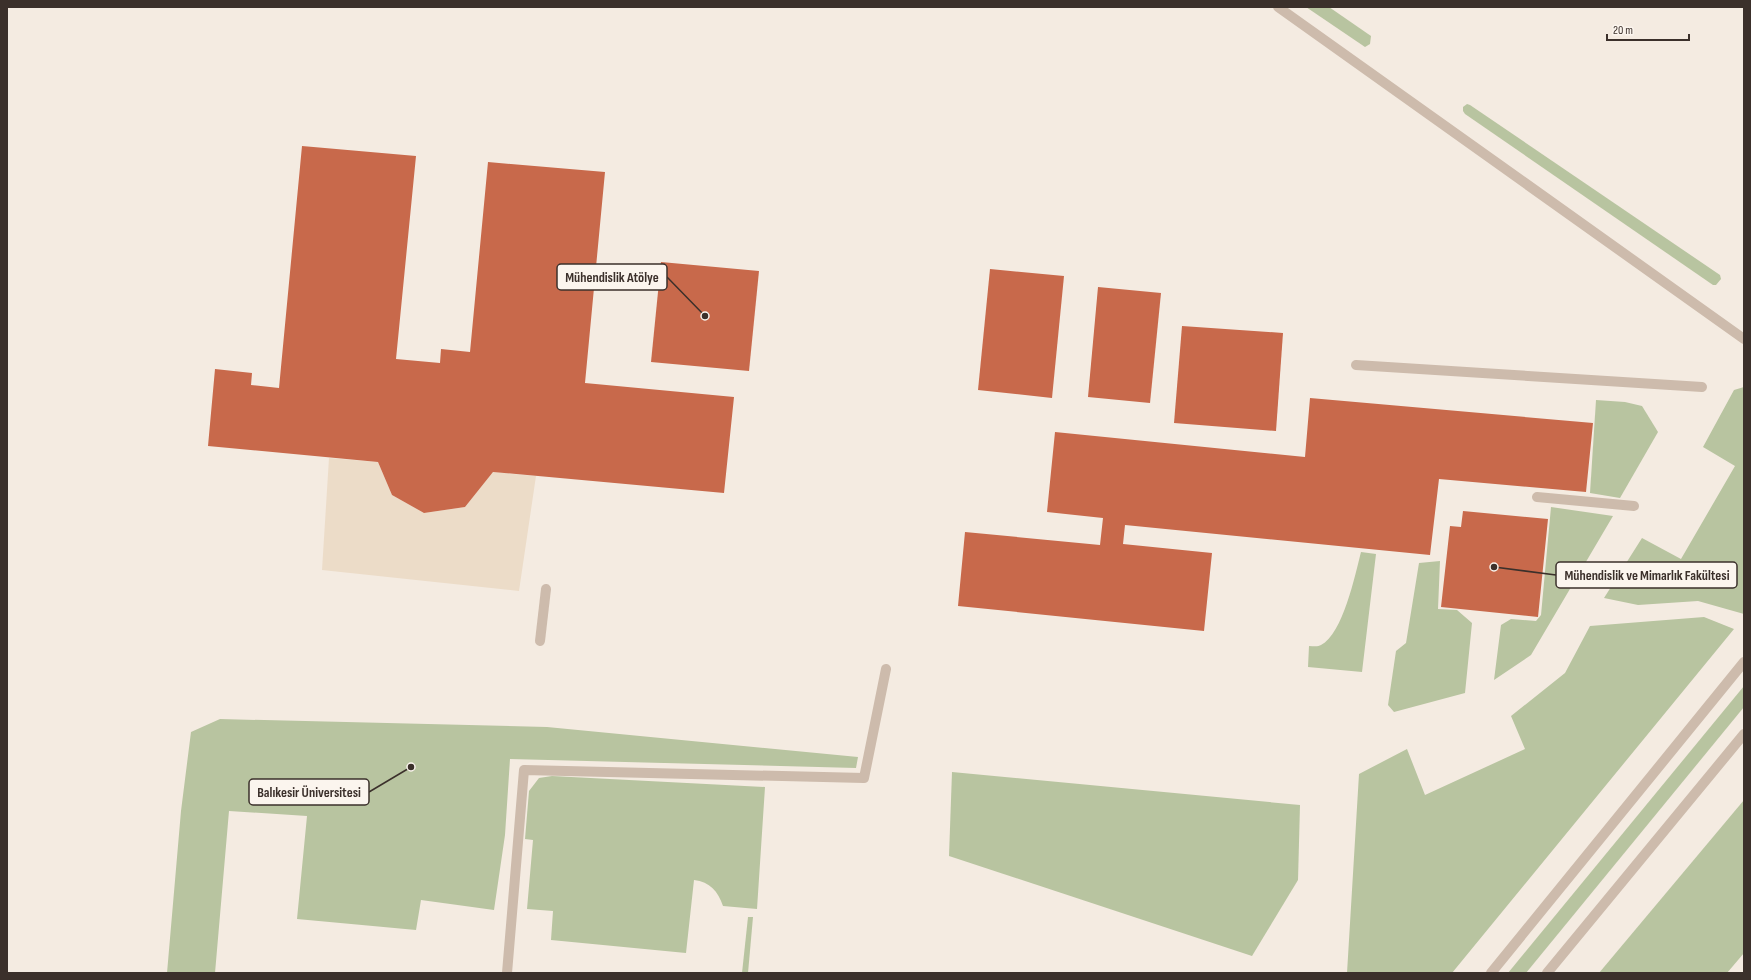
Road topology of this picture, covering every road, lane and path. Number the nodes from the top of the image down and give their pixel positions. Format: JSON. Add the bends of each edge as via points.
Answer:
{"nodes":[{"id":1,"x":1278,"y":7,"type":"edge"},
{"id":2,"x":1744,"y":339,"type":"edge"},
{"id":3,"x":1356,"y":365,"type":"dead end"},
{"id":4,"x":1702,"y":387,"type":"dead end"},
{"id":5,"x":1537,"y":497,"type":"dead end"},
{"id":6,"x":1634,"y":506,"type":"dead end"},
{"id":7,"x":546,"y":590,"type":"dead end"},
{"id":8,"x":540,"y":641,"type":"dead end"},
{"id":9,"x":1744,"y":662,"type":"edge"},
{"id":10,"x":886,"y":669,"type":"dead end"},
{"id":11,"x":1744,"y":734,"type":"edge"},
{"id":12,"x":507,"y":973,"type":"edge"},
{"id":13,"x":1491,"y":973,"type":"edge"},
{"id":14,"x":1547,"y":973,"type":"edge"}],
"edges":[{"from":1,"to":2,"type":"street"},
{"from":3,"to":4,"type":"street"},
{"from":5,"to":6,"type":"street"},
{"from":7,"to":8,"type":"street"},
{"from":9,"to":13,"type":"street"},
{"from":10,"to":12,"type":"street","via":[[864,778],[524,770]]},
{"from":11,"to":14,"type":"street"}]}
